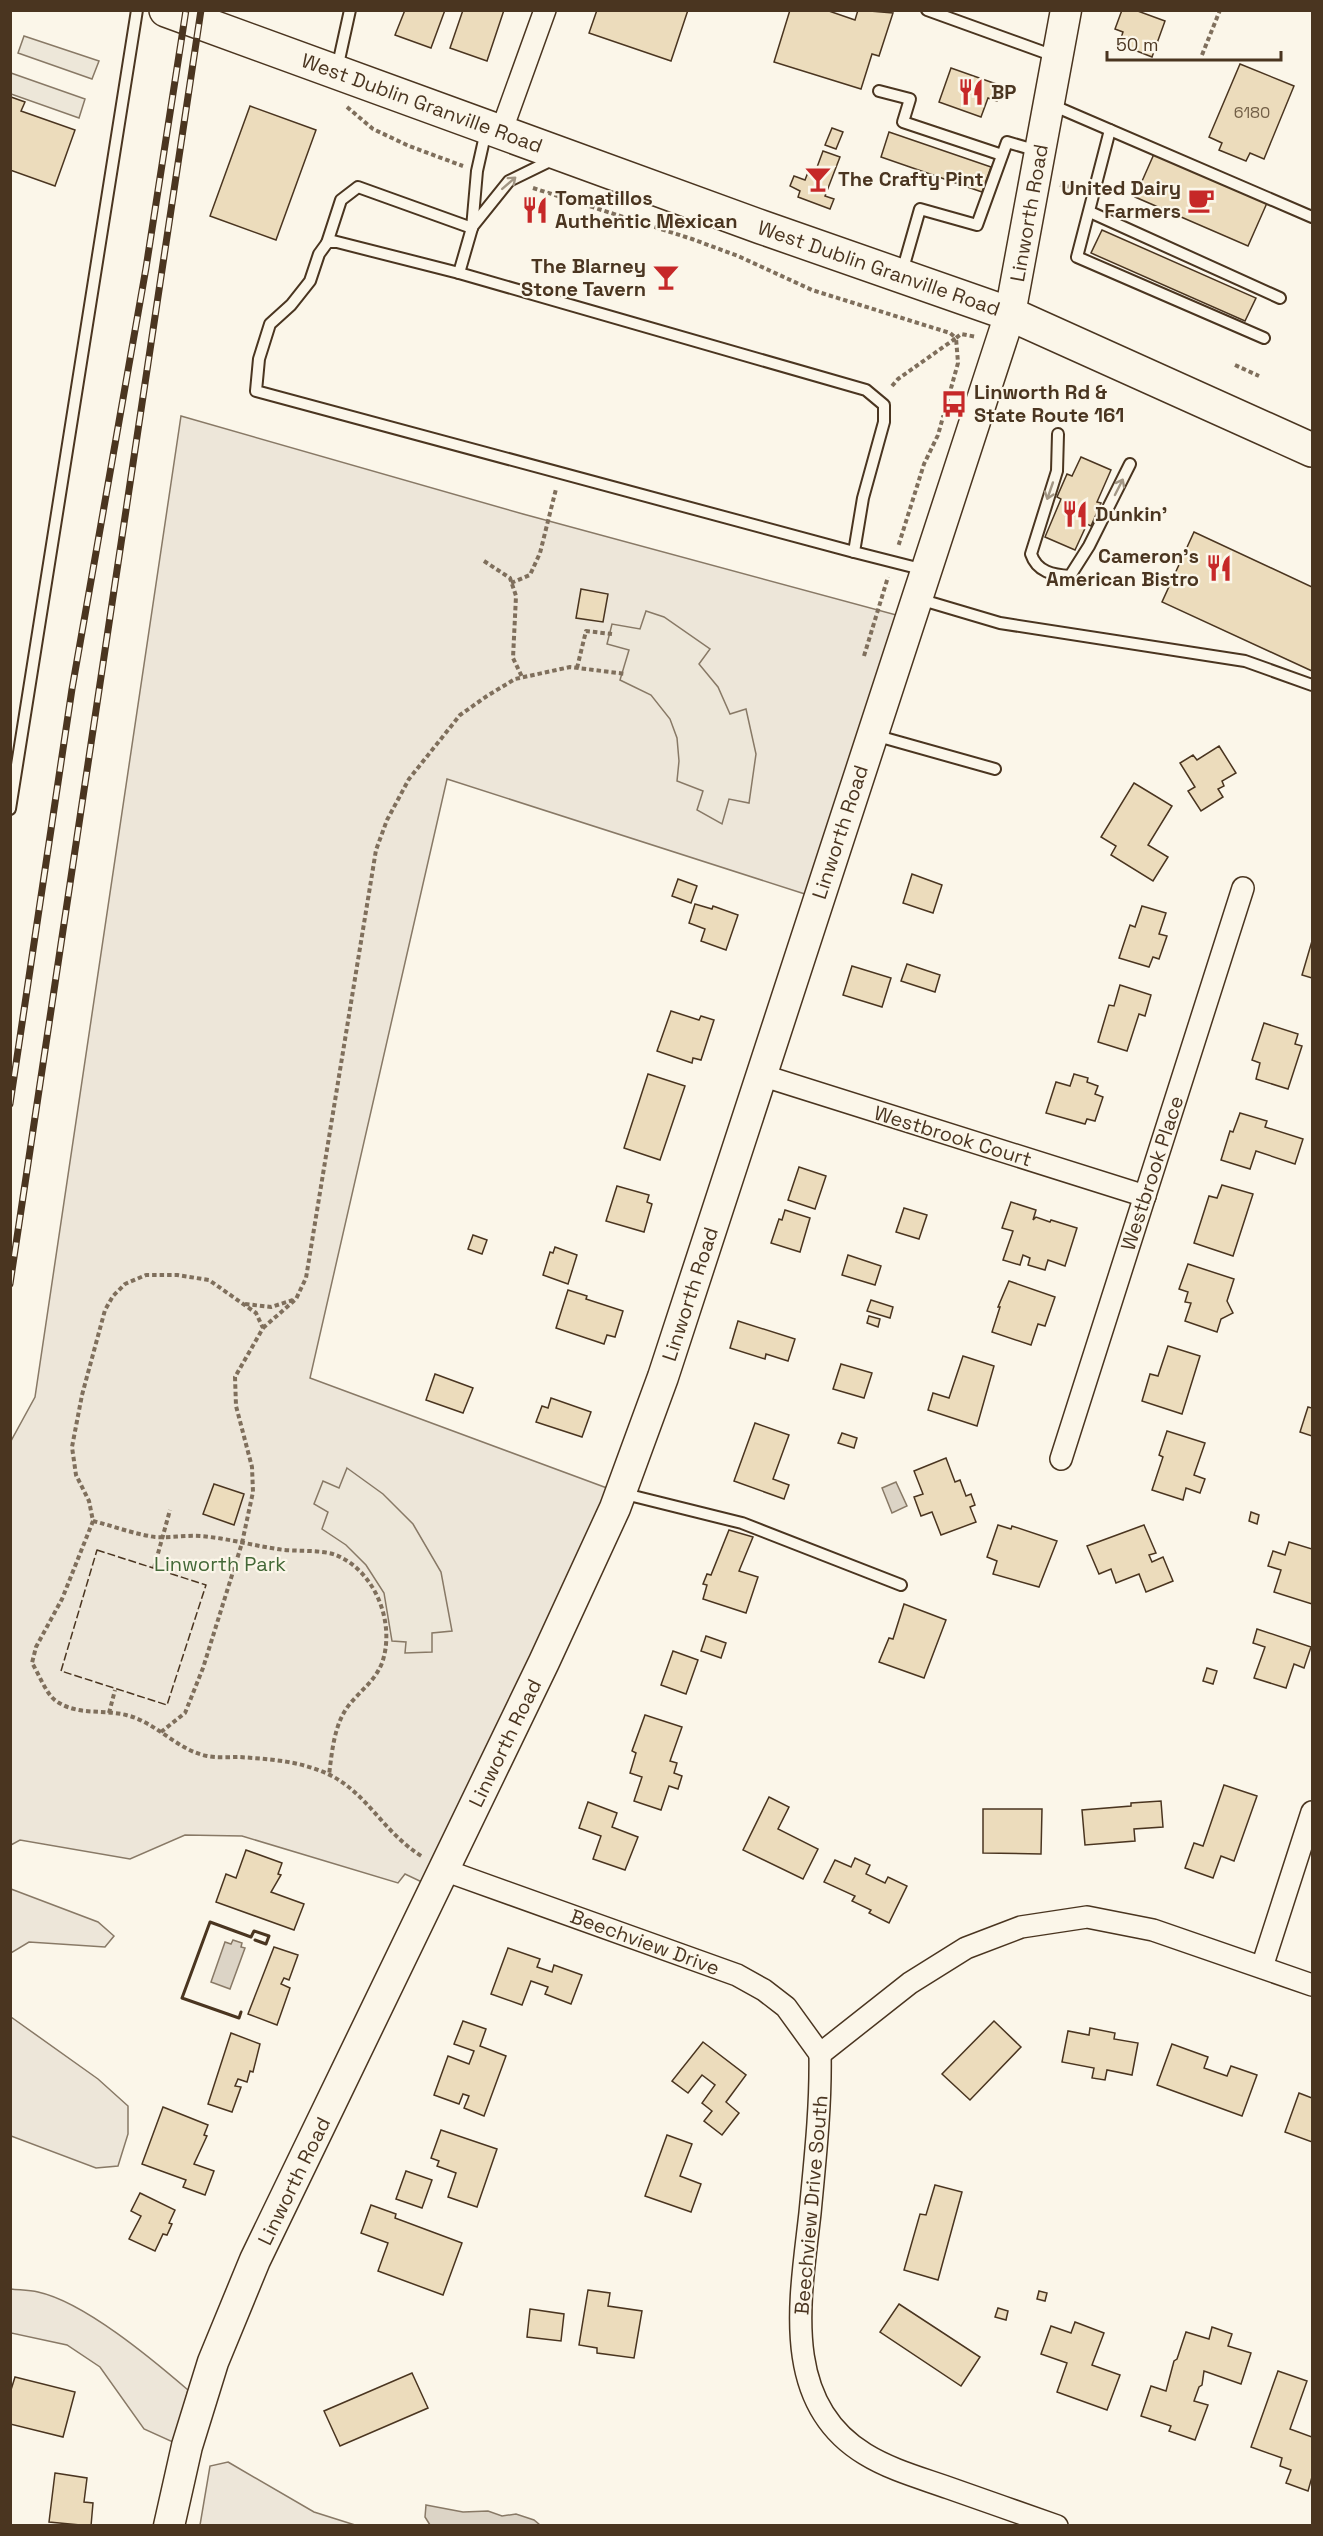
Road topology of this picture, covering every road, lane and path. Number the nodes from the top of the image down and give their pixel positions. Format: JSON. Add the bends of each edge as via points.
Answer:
{"nodes":[{"id":1,"x":137,"y":10,"type":"edge"},
{"id":2,"x":166,"y":10,"type":"edge"},
{"id":3,"x":350,"y":10,"type":"edge"},
{"id":4,"x":545,"y":10,"type":"edge"},
{"id":5,"x":927,"y":10,"type":"edge"},
{"id":6,"x":1066,"y":10,"type":"edge"},
{"id":7,"x":1220,"y":10,"type":"edge"},
{"id":8,"x":1202,"y":55,"type":"dead end"},
{"id":9,"x":1057,"y":57,"type":"junction"},
{"id":10,"x":336,"y":72,"type":"junction"},
{"id":11,"x":879,"y":91,"type":"dead end"},
{"id":12,"x":1048,"y":104,"type":"junction"},
{"id":13,"x":345,"y":105,"type":"dead end"},
{"id":14,"x":494,"y":129,"type":"junction"},
{"id":15,"x":1110,"y":130,"type":"junction"},
{"id":16,"x":1039,"y":152,"type":"junction"},
{"id":17,"x":565,"y":155,"type":"junction"},
{"id":18,"x":1002,"y":155,"type":"junction"},
{"id":19,"x":477,"y":171,"type":"junction"},
{"id":20,"x":509,"y":181,"type":"junction"},
{"id":21,"x":1059,"y":184,"type":"dead end"},
{"id":22,"x":1077,"y":188,"type":"dead end"},
{"id":23,"x":1090,"y":212,"type":"junction"},
{"id":24,"x":1312,"y":217,"type":"edge"},
{"id":25,"x":472,"y":228,"type":"junction"},
{"id":26,"x":327,"y":243,"type":"junction"},
{"id":27,"x":459,"y":273,"type":"junction"},
{"id":28,"x":901,"y":276,"type":"junction"},
{"id":29,"x":1280,"y":298,"type":"dead end"},
{"id":30,"x":1010,"y":314,"type":"junction"},
{"id":31,"x":967,"y":334,"type":"dead end"},
{"id":32,"x":956,"y":338,"type":"junction"},
{"id":33,"x":1264,"y":338,"type":"dead end"},
{"id":34,"x":1235,"y":365,"type":"dead end"},
{"id":35,"x":1259,"y":376,"type":"dead end"},
{"id":36,"x":892,"y":386,"type":"dead end"},
{"id":37,"x":1058,"y":434,"type":"dead end"},
{"id":38,"x":1312,"y":450,"type":"edge"},
{"id":39,"x":1130,"y":464,"type":"dead end"},
{"id":40,"x":560,"y":472,"type":"junction"},
{"id":41,"x":854,"y":552,"type":"junction"},
{"id":42,"x":484,"y":561,"type":"dead end"},
{"id":43,"x":893,"y":562,"type":"junction"},
{"id":44,"x":925,"y":570,"type":"junction"},
{"id":45,"x":511,"y":583,"type":"junction"},
{"id":46,"x":916,"y":598,"type":"junction"},
{"id":47,"x":612,"y":634,"type":"dead end"},
{"id":48,"x":864,"y":656,"type":"dead end"},
{"id":49,"x":577,"y":668,"type":"junction"},
{"id":50,"x":626,"y":674,"type":"dead end"},
{"id":51,"x":522,"y":677,"type":"junction"},
{"id":52,"x":1312,"y":685,"type":"edge"},
{"id":53,"x":872,"y":734,"type":"junction"},
{"id":54,"x":995,"y":769,"type":"dead end"},
{"id":55,"x":10,"y":809,"type":"edge"},
{"id":56,"x":1243,"y":888,"type":"dead end"},
{"id":57,"x":761,"y":1075,"type":"junction"},
{"id":58,"x":1145,"y":1196,"type":"junction"},
{"id":59,"x":296,"y":1299,"type":"junction"},
{"id":60,"x":244,"y":1304,"type":"junction"},
{"id":61,"x":263,"y":1328,"type":"junction"},
{"id":62,"x":1061,"y":1459,"type":"dead end"},
{"id":63,"x":621,"y":1493,"type":"junction"},
{"id":64,"x":170,"y":1510,"type":"dead end"},
{"id":65,"x":93,"y":1521,"type":"junction"},
{"id":66,"x":162,"y":1536,"type":"junction"},
{"id":67,"x":242,"y":1543,"type":"junction"},
{"id":68,"x":154,"y":1568,"type":"dead end"},
{"id":69,"x":901,"y":1585,"type":"dead end"},
{"id":70,"x":116,"y":1690,"type":"dead end"},
{"id":71,"x":108,"y":1713,"type":"junction"},
{"id":72,"x":161,"y":1732,"type":"junction"},
{"id":73,"x":329,"y":1774,"type":"junction"},
{"id":74,"x":1312,"y":1812,"type":"edge"},
{"id":75,"x":444,"y":1870,"type":"junction"},
{"id":76,"x":1262,"y":1967,"type":"junction"},
{"id":77,"x":1312,"y":1985,"type":"edge"},
{"id":78,"x":820,"y":2054,"type":"junction"},
{"id":79,"x":169,"y":2526,"type":"edge"},
{"id":80,"x":1056,"y":2526,"type":"edge"}],
"edges":[{"from":1,"to":55,"type":"lane"},
{"from":2,"to":10,"type":"main road","name":"West Dublin Granville Road"},
{"from":3,"to":10,"type":"lane"},
{"from":4,"to":14,"type":"street"},
{"from":5,"to":9,"type":"lane"},
{"from":6,"to":9,"type":"main road","name":"Linworth Road"},
{"from":7,"to":8,"type":"path"},
{"from":9,"to":12,"type":"main road","name":"Linworth Road"},
{"from":10,"to":14,"type":"main road","name":"West Dublin Granville Road"},
{"from":11,"to":18,"type":"lane","via":[[910,99],[903,122]]},
{"from":12,"to":15,"type":"lane"},
{"from":12,"to":16,"type":"main road","name":"Linworth Road"},
{"from":13,"to":19,"type":"path","via":[[373,129]]},
{"from":14,"to":17,"type":"main road","name":"West Dublin Granville Road"},
{"from":14,"to":19,"type":"lane"},
{"from":15,"to":23,"type":"lane"},
{"from":15,"to":24,"type":"lane"},
{"from":16,"to":18,"type":"lane","via":[[1007,142]]},
{"from":16,"to":30,"type":"main road","name":"Linworth Road"},
{"from":17,"to":20,"type":"lane"},
{"from":17,"to":28,"type":"main road","name":"West Dublin Granville Road"},
{"from":18,"to":28,"type":"lane","via":[[977,225],[920,209]]},
{"from":19,"to":25,"type":"lane"},
{"from":25,"to":20,"type":"lane","one_way":true},
{"from":20,"to":32,"type":"path","via":[[692,239],[812,290]]},
{"from":21,"to":22,"type":"path"},
{"from":23,"to":29,"type":"lane"},
{"from":23,"to":33,"type":"lane","via":[[1077,257]]},
{"from":25,"to":26,"type":"lane","via":[[358,187],[341,200]]},
{"from":25,"to":27,"type":"lane"},
{"from":26,"to":27,"type":"lane","via":[[333,241]]},
{"from":26,"to":40,"type":"lane","via":[[310,280],[291,306],[270,324],[259,359],[256,391]]},
{"from":27,"to":41,"type":"lane","via":[[866,390],[884,405],[884,422],[863,498]]},
{"from":28,"to":30,"type":"main road","name":"West Dublin Granville Road"},
{"from":30,"to":38,"type":"main road","name":"West Dublin Granville Road"},
{"from":30,"to":44,"type":"main road","name":"Linworth Road"},
{"from":31,"to":32,"type":"path"},
{"from":32,"to":36,"type":"path"},
{"from":32,"to":43,"type":"path","via":[[958,363],[941,425],[924,464]]},
{"from":34,"to":35,"type":"path"},
{"from":37,"to":39,"type":"lane","one_way":true,"via":[[1057,471],[1031,554],[1040,569],[1070,576]]},
{"from":40,"to":41,"type":"lane"},
{"from":40,"to":45,"type":"path","via":[[540,553],[530,575]]},
{"from":41,"to":43,"type":"lane"},
{"from":42,"to":45,"type":"path","via":[[510,578]]},
{"from":43,"to":44,"type":"lane"},
{"from":43,"to":48,"type":"path"},
{"from":44,"to":46,"type":"main road","name":"Linworth Road"},
{"from":45,"to":51,"type":"path","via":[[516,596],[513,658]]},
{"from":46,"to":52,"type":"lane","via":[[1000,623],[1245,661]]},
{"from":46,"to":53,"type":"main road","name":"Linworth Road"},
{"from":47,"to":49,"type":"path","via":[[586,631]]},
{"from":49,"to":50,"type":"path"},
{"from":49,"to":51,"type":"path"},
{"from":51,"to":59,"type":"path","via":[[460,715],[409,779],[376,850],[306,1278]]},
{"from":53,"to":54,"type":"lane"},
{"from":53,"to":57,"type":"main road","name":"Linworth Road"},
{"from":56,"to":58,"type":"street","name":"Westbrook Place"},
{"from":57,"to":58,"type":"street","name":"Westbrook Court"},
{"from":57,"to":63,"type":"main road","name":"Linworth Road"},
{"from":58,"to":62,"type":"street","name":"Westbrook Place"},
{"from":59,"to":60,"type":"path","via":[[271,1307]]},
{"from":59,"to":61,"type":"path"},
{"from":60,"to":61,"type":"path","via":[[255,1313]]},
{"from":60,"to":65,"type":"path","via":[[209,1280],[177,1275],[146,1275],[125,1284],[113,1296],[105,1310],[72,1447],[76,1475],[89,1501]]},
{"from":61,"to":67,"type":"path","via":[[235,1377],[236,1406],[252,1467],[253,1492]]},
{"from":63,"to":69,"type":"lane","via":[[742,1523]]},
{"from":63,"to":75,"type":"main road","name":"Linworth Road"},
{"from":64,"to":66,"type":"path"},
{"from":65,"to":66,"type":"path"},
{"from":65,"to":71,"type":"path","via":[[32,1663],[54,1700],[74,1710]]},
{"from":66,"to":67,"type":"path","via":[[202,1536]]},
{"from":66,"to":68,"type":"path"},
{"from":67,"to":72,"type":"path","via":[[185,1713]]},
{"from":67,"to":73,"type":"path","via":[[335,1555],[373,1585],[382,1607],[382,1662],[367,1689],[348,1706],[339,1723]]},
{"from":70,"to":71,"type":"path"},
{"from":71,"to":72,"type":"path","via":[[126,1715]]},
{"from":72,"to":73,"type":"path","via":[[208,1756],[279,1761]]},
{"from":73,"to":75,"type":"path","via":[[360,1794],[406,1847]]},
{"from":74,"to":76,"type":"street"},
{"from":75,"to":78,"type":"street","name":"Beechview Drive","via":[[737,1976],[786,2007]]},
{"from":75,"to":79,"type":"main road","name":"Linworth Road","via":[[255,2260],[217,2351]]},
{"from":76,"to":77,"type":"street"},
{"from":76,"to":78,"type":"street","via":[[1153,1930],[1087,1917],[1021,1927],[966,1948],[910,1983]]},
{"from":78,"to":80,"type":"street","name":"Beechview Drive South","via":[[821,2097],[800,2297],[810,2386],[837,2431],[864,2453],[897,2470]]}]}
